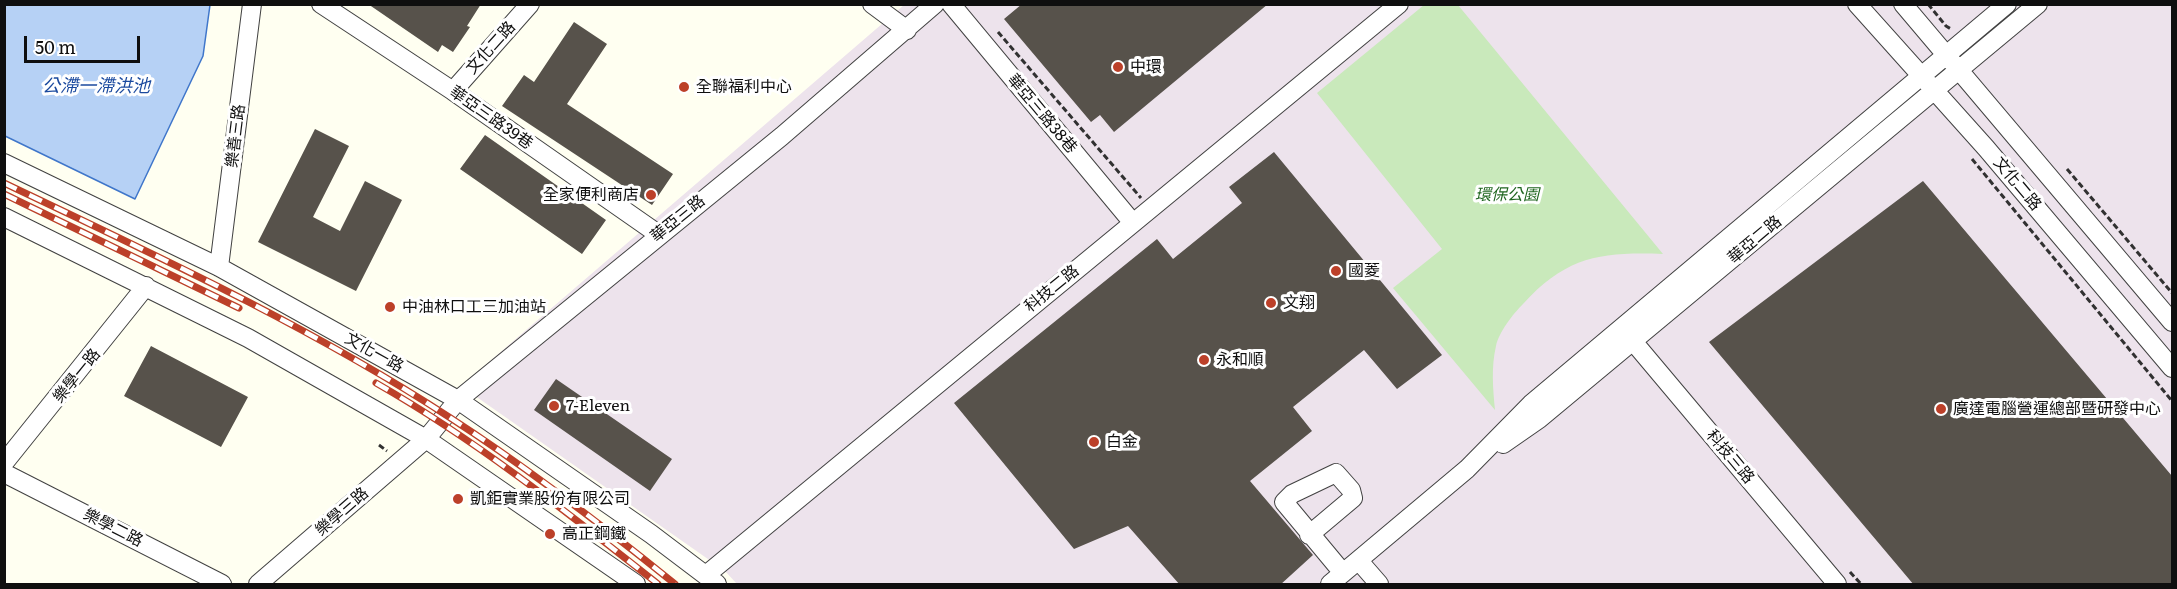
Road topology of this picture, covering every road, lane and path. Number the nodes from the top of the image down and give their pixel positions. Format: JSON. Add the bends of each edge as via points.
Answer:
{"nodes":[{"id":1,"x":252,"y":4,"type":"edge"},
{"id":2,"x":321,"y":4,"type":"edge"},
{"id":3,"x":530,"y":4,"type":"edge"},
{"id":4,"x":872,"y":4,"type":"edge"},
{"id":5,"x":935,"y":4,"type":"edge"},
{"id":6,"x":951,"y":4,"type":"edge"},
{"id":7,"x":1399,"y":4,"type":"edge"},
{"id":8,"x":1857,"y":4,"type":"edge"},
{"id":9,"x":1903,"y":4,"type":"edge"},
{"id":10,"x":1928,"y":4,"type":"edge"},
{"id":11,"x":2007,"y":4,"type":"edge"},
{"id":12,"x":2038,"y":4,"type":"edge"},
{"id":13,"x":1954,"y":26,"type":"dead end"},
{"id":14,"x":907,"y":30,"type":"junction"},
{"id":15,"x":997,"y":31,"type":"dead end"},
{"id":16,"x":1946,"y":56,"type":"junction"},
{"id":17,"x":1960,"y":71,"type":"junction"},
{"id":18,"x":1921,"y":76,"type":"junction"},
{"id":19,"x":453,"y":91,"type":"junction"},
{"id":20,"x":1935,"y":92,"type":"junction"},
{"id":21,"x":1965,"y":152,"type":"dead end"},
{"id":22,"x":4,"y":164,"type":"edge"},
{"id":23,"x":2065,"y":168,"type":"dead end"},
{"id":24,"x":1142,"y":200,"type":"dead end"},
{"id":25,"x":4,"y":216,"type":"edge"},
{"id":26,"x":1133,"y":223,"type":"junction"},
{"id":27,"x":658,"y":234,"type":"junction"},
{"id":28,"x":219,"y":267,"type":"junction"},
{"id":29,"x":146,"y":286,"type":"junction"},
{"id":30,"x":2172,"y":293,"type":"edge"},
{"id":31,"x":2172,"y":322,"type":"edge"},
{"id":32,"x":1628,"y":335,"type":"junction"},
{"id":33,"x":2172,"y":368,"type":"edge"},
{"id":34,"x":458,"y":400,"type":"junction"},
{"id":35,"x":2172,"y":400,"type":"edge"},
{"id":36,"x":426,"y":439,"type":"junction"},
{"id":37,"x":4,"y":464,"type":"edge"},
{"id":38,"x":4,"y":473,"type":"edge"},
{"id":39,"x":1309,"y":535,"type":"dead end"},
{"id":40,"x":1359,"y":561,"type":"junction"},
{"id":41,"x":1846,"y":566,"type":"dead end"},
{"id":42,"x":1336,"y":579,"type":"edge"},
{"id":43,"x":712,"y":580,"type":"edge"},
{"id":44,"x":222,"y":585,"type":"edge"},
{"id":45,"x":258,"y":585,"type":"edge"},
{"id":46,"x":636,"y":585,"type":"edge"},
{"id":47,"x":1379,"y":585,"type":"edge"},
{"id":48,"x":1837,"y":585,"type":"edge"},
{"id":49,"x":1861,"y":585,"type":"edge"}],
"edges":[{"from":1,"to":28,"type":"street","name":"樂善三路"},
{"from":2,"to":19,"type":"street","name":"華亞三路39巷"},
{"from":3,"to":19,"type":"street","name":"文化二路"},
{"from":4,"to":14,"type":"street"},
{"from":5,"to":14,"type":"street","name":"華亞三路"},
{"from":6,"to":26,"type":"street","name":"華亞三路38巷"},
{"from":7,"to":26,"type":"street","name":"科技二路"},
{"from":8,"to":18,"type":"street","name":"文化二路"},
{"from":9,"to":16,"type":"street","name":"文化二路"},
{"from":10,"to":13,"type":"path","via":[[1946,26]]},
{"from":11,"to":16,"type":"street","name":"華亞二路"},
{"from":12,"to":17,"type":"street","name":"華亞二路"},
{"from":14,"to":27,"type":"street","name":"華亞三路"},
{"from":15,"to":24,"type":"path"},
{"from":16,"to":17,"type":"street","name":"文化二路"},
{"from":16,"to":18,"type":"street","name":"華亞二路"},
{"from":17,"to":20,"type":"street","name":"華亞二路"},
{"from":17,"to":31,"type":"street","name":"文化二路"},
{"from":18,"to":20,"type":"street","name":"文化二路"},
{"from":18,"to":32,"type":"street","name":"華亞二路"},
{"from":19,"to":27,"type":"street","name":"華亞三路39巷"},
{"from":20,"to":32,"type":"street","name":"華亞二路"},
{"from":20,"to":33,"type":"street","name":"文化二路"},
{"from":21,"to":35,"type":"path"},
{"from":22,"to":28,"type":"street","name":"文化一路"},
{"from":23,"to":30,"type":"path"},
{"from":25,"to":29,"type":"street"},
{"from":26,"to":43,"type":"street","name":"科技二路"},
{"from":27,"to":34,"type":"street","name":"華亞三路"},
{"from":28,"to":34,"type":"street","name":"文化一路"},
{"from":29,"to":36,"type":"street"},
{"from":29,"to":37,"type":"street","name":"樂學一路"},
{"from":32,"to":40,"type":"street","name":"華亞二路","via":[[1539,419],[1467,468]]},
{"from":32,"to":48,"type":"street","name":"科技三路"},
{"from":34,"to":36,"type":"street","name":"華亞三路"},
{"from":34,"to":43,"type":"street","name":"文化一路"},
{"from":36,"to":45,"type":"street","name":"樂學三路"},
{"from":36,"to":46,"type":"street"},
{"from":38,"to":44,"type":"street","name":"樂學二路"},
{"from":39,"to":42,"type":"street"},
{"from":40,"to":42,"type":"street","name":"華亞二路"},
{"from":40,"to":47,"type":"street"},
{"from":41,"to":49,"type":"path"}]}
